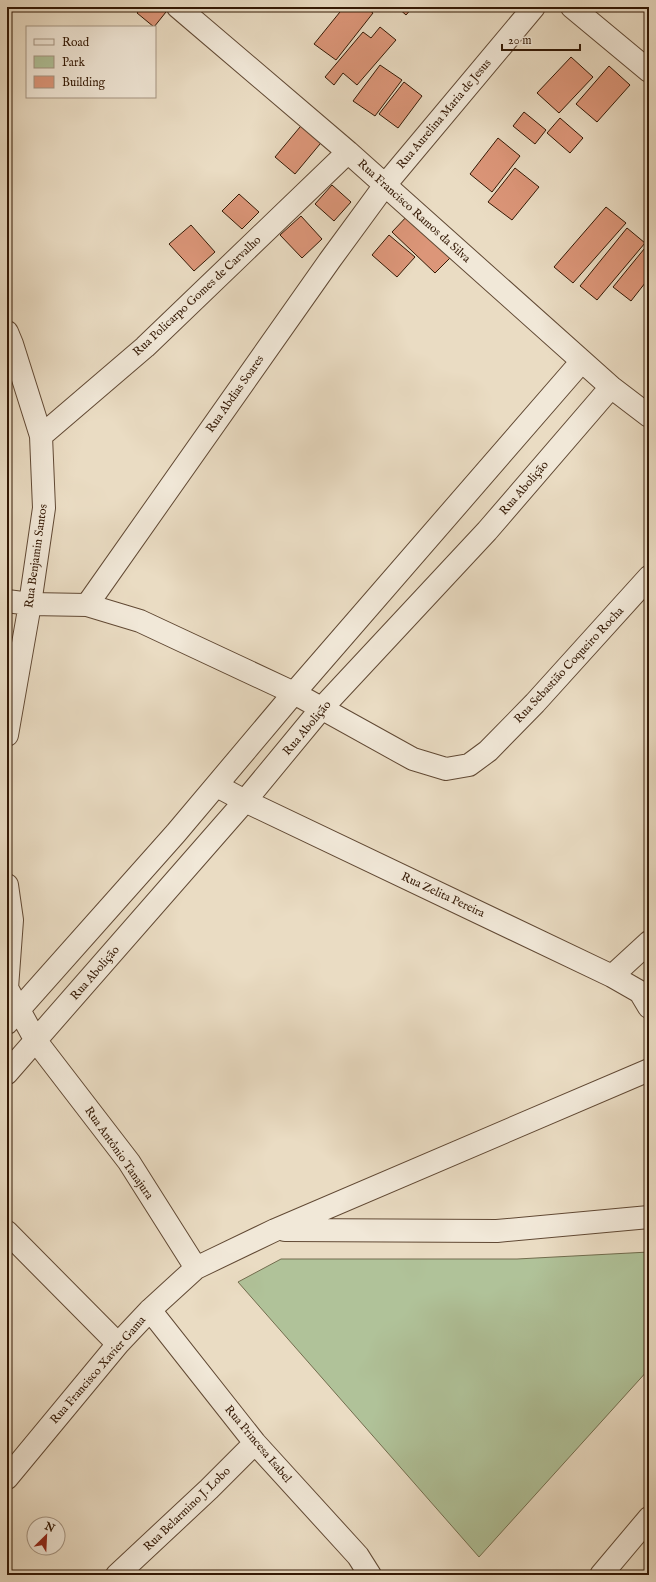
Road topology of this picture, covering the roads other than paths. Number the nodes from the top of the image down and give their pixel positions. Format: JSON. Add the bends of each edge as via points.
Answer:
{"nodes":[{"id":1,"x":178,"y":7,"type":"edge"},
{"id":2,"x":534,"y":7,"type":"edge"},
{"id":3,"x":572,"y":7,"type":"edge"},
{"id":4,"x":649,"y":71,"type":"edge"},
{"id":5,"x":348,"y":152,"type":"junction"},
{"id":6,"x":385,"y":185,"type":"junction"},
{"id":7,"x":7,"y":332,"type":"edge"},
{"id":8,"x":582,"y":361,"type":"junction"},
{"id":9,"x":611,"y":387,"type":"junction"},
{"id":10,"x":649,"y":416,"type":"edge"},
{"id":11,"x":41,"y":436,"type":"junction"},
{"id":12,"x":649,"y":577,"type":"edge"},
{"id":13,"x":7,"y":601,"type":"edge"},
{"id":14,"x":30,"y":604,"type":"junction"},
{"id":15,"x":87,"y":605,"type":"junction"},
{"id":16,"x":294,"y":693,"type":"junction"},
{"id":17,"x":322,"y":710,"type":"junction"},
{"id":18,"x":7,"y":735,"type":"edge"},
{"id":19,"x":217,"y":786,"type":"junction"},
{"id":20,"x":245,"y":802,"type":"junction"},
{"id":21,"x":7,"y":886,"type":"edge"},
{"id":22,"x":649,"y":942,"type":"edge"},
{"id":23,"x":612,"y":976,"type":"junction"},
{"id":24,"x":7,"y":988,"type":"edge"},
{"id":25,"x":645,"y":1000,"type":"edge"},
{"id":26,"x":13,"y":1016,"type":"edge"},
{"id":27,"x":36,"y":1041,"type":"junction"},
{"id":28,"x":649,"y":1070,"type":"edge"},
{"id":29,"x":7,"y":1073,"type":"edge"},
{"id":30,"x":649,"y":1217,"type":"edge"},
{"id":31,"x":275,"y":1230,"type":"junction"},
{"id":32,"x":7,"y":1232,"type":"edge"},
{"id":33,"x":196,"y":1268,"type":"junction"},
{"id":34,"x":150,"y":1310,"type":"junction"},
{"id":35,"x":118,"y":1344,"type":"junction"},
{"id":36,"x":255,"y":1443,"type":"junction"},
{"id":37,"x":7,"y":1478,"type":"edge"},
{"id":38,"x":649,"y":1518,"type":"edge"},
{"id":39,"x":118,"y":1575,"type":"edge"},
{"id":40,"x":370,"y":1575,"type":"edge"},
{"id":41,"x":601,"y":1575,"type":"edge"}],
"edges":[{"from":1,"to":5,"type":"street","name":"Rua Francisco Ramos da Silva"},
{"from":2,"to":6,"type":"street","name":"Rua Aurelina Maria de Jesus"},
{"from":3,"to":4,"type":"street"},
{"from":5,"to":6,"type":"street","name":"Rua Francisco Ramos da Silva"},
{"from":5,"to":11,"type":"street","name":"Rua Policarpo Gomes de Carvalho","via":[[145,347]]},
{"from":6,"to":8,"type":"street","name":"Rua Francisco Ramos da Silva"},
{"from":6,"to":15,"type":"street","name":"Rua Abdias Soares"},
{"from":7,"to":11,"type":"street","name":"Rua Benjamin Santos"},
{"from":8,"to":9,"type":"street","name":"Rua Francisco Ramos da Silva"},
{"from":8,"to":16,"type":"street"},
{"from":9,"to":10,"type":"street","name":"Rua Francisco Ramos da Silva"},
{"from":9,"to":17,"type":"street","name":"Rua Abolição","via":[[487,531]]},
{"from":11,"to":14,"type":"street","name":"Rua Benjamin Santos","via":[[44,508]]},
{"from":12,"to":17,"type":"street","name":"Rua Sebastião Coqueiro Rocha","via":[[536,703],[488,751],[468,765],[446,769],[414,759]]},
{"from":13,"to":14,"type":"street"},
{"from":14,"to":15,"type":"street"},
{"from":14,"to":18,"type":"street","name":"Rua Benjamin Santos"},
{"from":15,"to":16,"type":"street","via":[[140,621]]},
{"from":16,"to":17,"type":"street"},
{"from":16,"to":19,"type":"street"},
{"from":17,"to":20,"type":"street","name":"Rua Abolição"},
{"from":19,"to":20,"type":"street","name":"Rua Zelita Pereira"},
{"from":19,"to":26,"type":"street"},
{"from":20,"to":23,"type":"street","name":"Rua Zelita Pereira"},
{"from":20,"to":27,"type":"street","name":"Rua Abolição"},
{"from":21,"to":24,"type":"street","via":[[12,920]]},
{"from":22,"to":23,"type":"street"},
{"from":23,"to":25,"type":"street","name":"Rua Zelita Pereira"},
{"from":24,"to":26,"type":"street"},
{"from":26,"to":27,"type":"street","name":"Rua Antônio Tanajura"},
{"from":27,"to":29,"type":"street","name":"Rua Abolição"},
{"from":27,"to":33,"type":"street","name":"Rua Antônio Tanajura","via":[[129,1162]]},
{"from":28,"to":31,"type":"street","name":"Rua Francisco Xavier Gama"},
{"from":30,"to":31,"type":"street","via":[[497,1231]]},
{"from":31,"to":33,"type":"street","name":"Rua Francisco Xavier Gama"},
{"from":32,"to":35,"type":"street"},
{"from":33,"to":34,"type":"street","name":"Rua Francisco Xavier Gama"},
{"from":34,"to":35,"type":"street","name":"Rua Francisco Xavier Gama"},
{"from":34,"to":36,"type":"street","name":"Rua Princesa Isabel"},
{"from":35,"to":37,"type":"street","name":"Rua Francisco Xavier Gama"},
{"from":36,"to":39,"type":"street","name":"Rua Belarmino J. Lobo"},
{"from":36,"to":40,"type":"street","name":"Rua Princesa Isabel","via":[[358,1556]]},
{"from":38,"to":41,"type":"street"}]}
